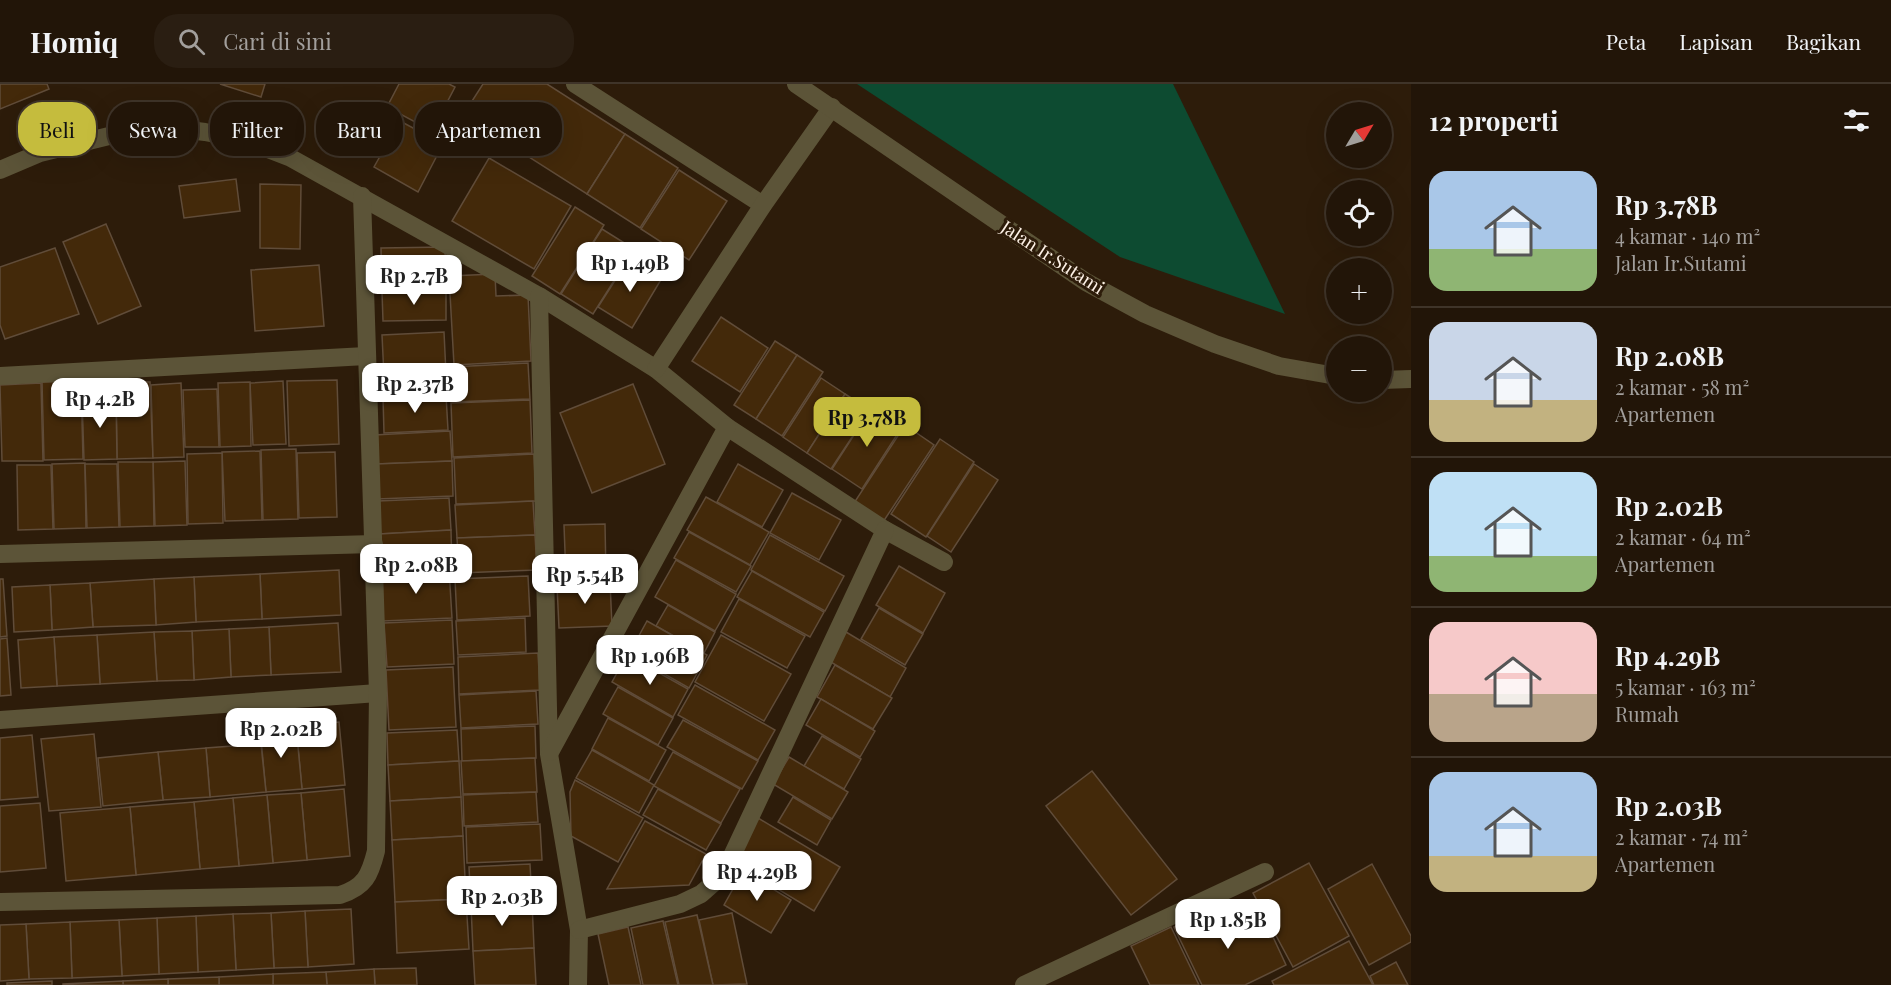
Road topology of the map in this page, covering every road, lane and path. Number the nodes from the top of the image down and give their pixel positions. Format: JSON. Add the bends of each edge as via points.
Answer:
{"nodes":[{"id":1,"x":575,"y":84,"type":"edge"},
{"id":2,"x":796,"y":84,"type":"edge"},
{"id":3,"x":832,"y":107,"type":"junction"},
{"id":4,"x":0,"y":170,"type":"edge"},
{"id":5,"x":362,"y":196,"type":"junction"},
{"id":6,"x":763,"y":205,"type":"junction"},
{"id":7,"x":539,"y":296,"type":"junction"},
{"id":8,"x":366,"y":356,"type":"junction"},
{"id":9,"x":656,"y":369,"type":"junction"},
{"id":10,"x":1326,"y":374,"type":"edge"},
{"id":11,"x":0,"y":376,"type":"edge"},
{"id":12,"x":1411,"y":379,"type":"edge"},
{"id":13,"x":1392,"y":380,"type":"edge"},
{"id":14,"x":727,"y":427,"type":"junction"},
{"id":15,"x":885,"y":530,"type":"junction"},
{"id":16,"x":374,"y":544,"type":"junction"},
{"id":17,"x":0,"y":554,"type":"edge"},
{"id":18,"x":944,"y":562,"type":"dead end"},
{"id":19,"x":378,"y":693,"type":"junction"},
{"id":20,"x":0,"y":720,"type":"edge"},
{"id":21,"x":549,"y":754,"type":"junction"},
{"id":22,"x":1265,"y":872,"type":"dead end"},
{"id":23,"x":0,"y":902,"type":"edge"},
{"id":24,"x":579,"y":930,"type":"junction"},
{"id":25,"x":578,"y":985,"type":"edge"},
{"id":26,"x":1024,"y":985,"type":"edge"}],
"edges":[{"from":1,"to":6,"type":"street"},
{"from":2,"to":3,"type":"street","name":"Jalan Ir.Sutami"},
{"from":3,"to":6,"type":"street"},
{"from":3,"to":10,"type":"street","name":"Jalan Ir.Sutami","via":[[1086,282],[1145,314],[1279,366]]},
{"from":4,"to":5,"type":"street","via":[[40,153],[164,127],[245,140],[289,157]]},
{"from":5,"to":7,"type":"street"},
{"from":5,"to":8,"type":"street"},
{"from":6,"to":9,"type":"street"},
{"from":7,"to":9,"type":"street"},
{"from":7,"to":21,"type":"street"},
{"from":8,"to":11,"type":"street"},
{"from":8,"to":16,"type":"street"},
{"from":9,"to":14,"type":"street"},
{"from":12,"to":13,"type":"street"},
{"from":14,"to":15,"type":"street"},
{"from":14,"to":21,"type":"street"},
{"from":15,"to":18,"type":"street"},
{"from":15,"to":24,"type":"street","via":[[718,879],[701,894],[680,904]]},
{"from":16,"to":17,"type":"street"},
{"from":16,"to":19,"type":"street"},
{"from":19,"to":20,"type":"street"},
{"from":19,"to":23,"type":"street","via":[[376,851],[371,872],[353,891],[340,895]]},
{"from":21,"to":24,"type":"street"},
{"from":22,"to":26,"type":"street"},
{"from":24,"to":25,"type":"street"}]}
